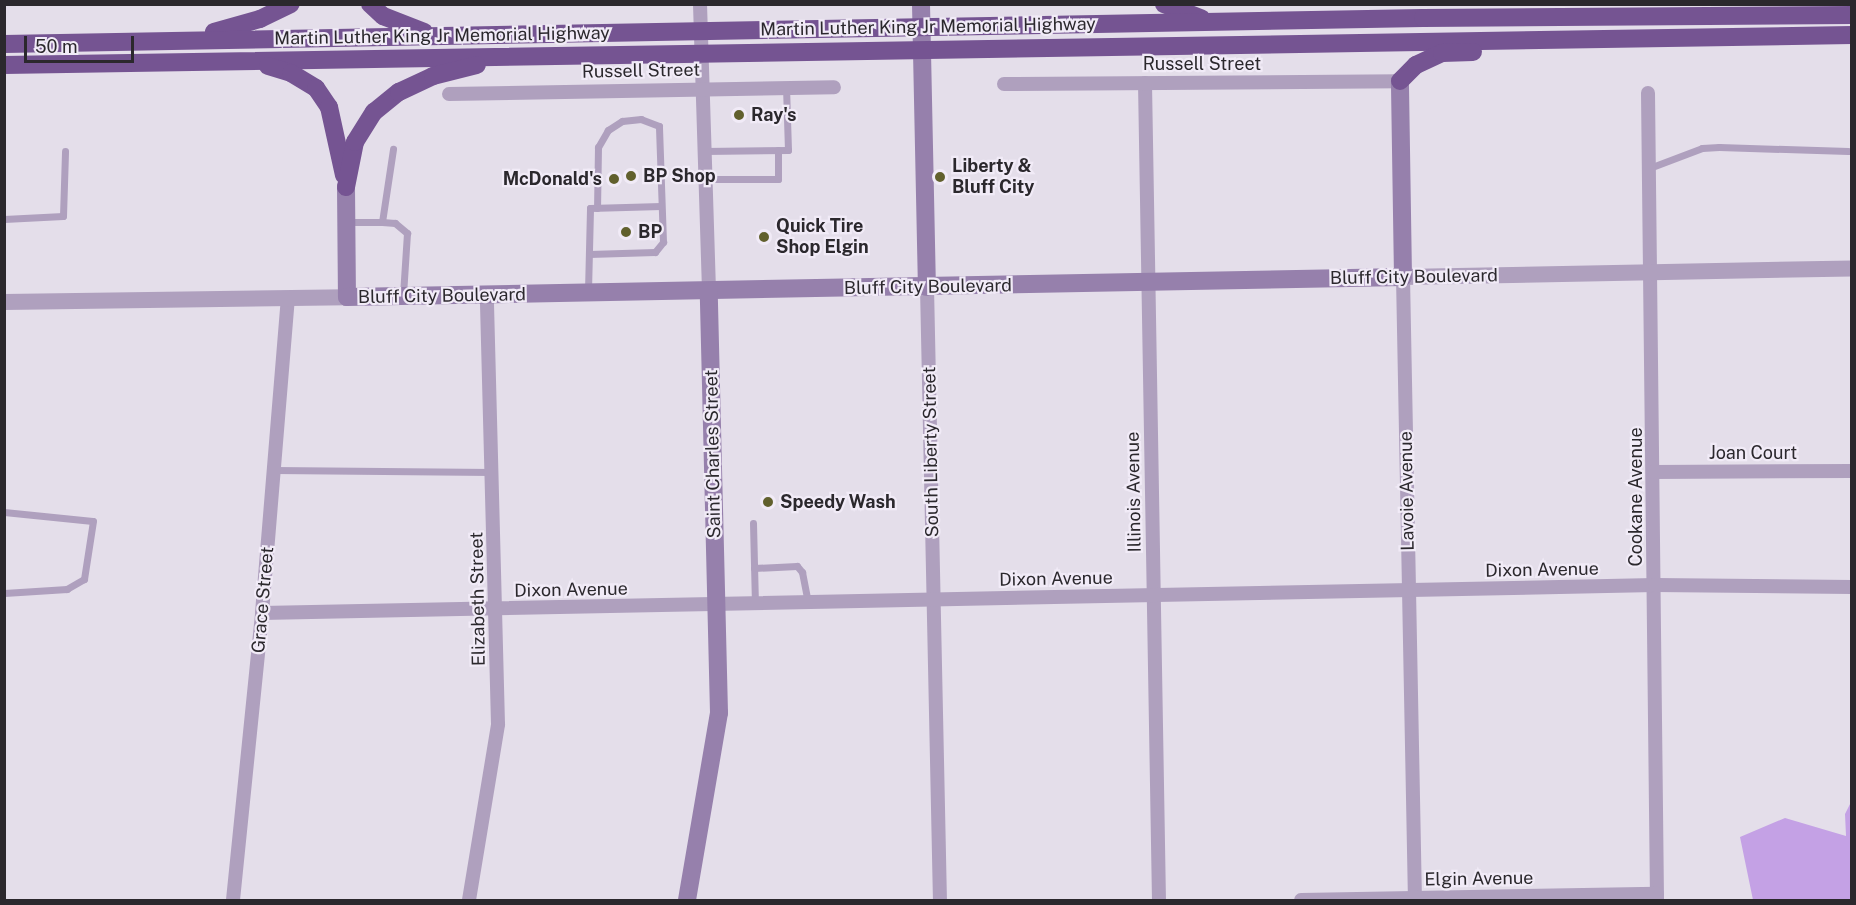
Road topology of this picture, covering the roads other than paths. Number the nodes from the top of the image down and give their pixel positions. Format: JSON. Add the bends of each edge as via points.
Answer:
{"nodes":[{"id":1,"x":291,"y":4,"type":"edge"},
{"id":2,"x":370,"y":4,"type":"edge"},
{"id":3,"x":700,"y":4,"type":"edge"},
{"id":4,"x":921,"y":4,"type":"edge"},
{"id":5,"x":1164,"y":4,"type":"edge"},
{"id":6,"x":1851,"y":15,"type":"edge"},
{"id":7,"x":1220,"y":23,"type":"junction"},
{"id":8,"x":1851,"y":35,"type":"edge"},
{"id":9,"x":447,"y":36,"type":"junction"},
{"id":10,"x":1608,"y":37,"type":"junction"},
{"id":11,"x":166,"y":41,"type":"junction"},
{"id":12,"x":4,"y":44,"type":"edge"},
{"id":13,"x":528,"y":56,"type":"junction"},
{"id":14,"x":249,"y":61,"type":"junction"},
{"id":15,"x":4,"y":65,"type":"edge"},
{"id":16,"x":1400,"y":81,"type":"junction"},
{"id":17,"x":1145,"y":83,"type":"junction"},
{"id":18,"x":1004,"y":84,"type":"dead end"},
{"id":19,"x":834,"y":87,"type":"dead end"},
{"id":20,"x":702,"y":88,"type":"junction"},
{"id":21,"x":786,"y":88,"type":"junction"},
{"id":22,"x":1648,"y":93,"type":"dead end"},
{"id":23,"x":449,"y":94,"type":"dead end"},
{"id":24,"x":393,"y":149,"type":"dead end"},
{"id":25,"x":778,"y":150,"type":"junction"},
{"id":26,"x":65,"y":151,"type":"dead end"},
{"id":27,"x":704,"y":151,"type":"junction"},
{"id":28,"x":1848,"y":151,"type":"dead end"},
{"id":29,"x":1652,"y":167,"type":"junction"},
{"id":30,"x":705,"y":179,"type":"junction"},
{"id":31,"x":346,"y":187,"type":"junction"},
{"id":32,"x":661,"y":206,"type":"junction"},
{"id":33,"x":597,"y":208,"type":"junction"},
{"id":34,"x":4,"y":219,"type":"edge"},
{"id":35,"x":346,"y":222,"type":"junction"},
{"id":36,"x":382,"y":222,"type":"junction"},
{"id":37,"x":589,"y":254,"type":"junction"},
{"id":38,"x":1851,"y":268,"type":"edge"},
{"id":39,"x":1652,"y":270,"type":"junction"},
{"id":40,"x":1403,"y":277,"type":"junction"},
{"id":41,"x":1147,"y":282,"type":"junction"},
{"id":42,"x":927,"y":287,"type":"junction"},
{"id":43,"x":709,"y":291,"type":"junction"},
{"id":44,"x":588,"y":293,"type":"junction"},
{"id":45,"x":487,"y":294,"type":"junction"},
{"id":46,"x":403,"y":296,"type":"junction"},
{"id":47,"x":347,"y":297,"type":"junction"},
{"id":48,"x":288,"y":298,"type":"junction"},
{"id":49,"x":4,"y":302,"type":"edge"},
{"id":50,"x":274,"y":470,"type":"junction"},
{"id":51,"x":1851,"y":471,"type":"edge"},
{"id":52,"x":492,"y":472,"type":"junction"},
{"id":53,"x":1654,"y":472,"type":"junction"},
{"id":54,"x":4,"y":512,"type":"edge"},
{"id":55,"x":753,"y":523,"type":"dead end"},
{"id":56,"x":754,"y":568,"type":"junction"},
{"id":57,"x":1655,"y":585,"type":"junction"},
{"id":58,"x":1851,"y":588,"type":"edge"},
{"id":59,"x":1409,"y":591,"type":"junction"},
{"id":60,"x":4,"y":593,"type":"edge"},
{"id":61,"x":1154,"y":595,"type":"junction"},
{"id":62,"x":935,"y":600,"type":"junction"},
{"id":63,"x":808,"y":603,"type":"junction"},
{"id":64,"x":755,"y":605,"type":"junction"},
{"id":65,"x":716,"y":606,"type":"junction"},
{"id":66,"x":496,"y":609,"type":"junction"},
{"id":67,"x":262,"y":612,"type":"junction"},
{"id":68,"x":1657,"y":897,"type":"edge"},
{"id":69,"x":233,"y":900,"type":"edge"},
{"id":70,"x":469,"y":900,"type":"edge"},
{"id":71,"x":687,"y":900,"type":"edge"},
{"id":72,"x":940,"y":900,"type":"edge"},
{"id":73,"x":1160,"y":900,"type":"edge"},
{"id":74,"x":1302,"y":900,"type":"edge"},
{"id":75,"x":1415,"y":900,"type":"edge"}],
"edges":[{"from":1,"to":11,"type":"highway","via":[[235,28]]},
{"from":2,"to":9,"type":"highway","via":[[411,29]]},
{"from":3,"to":20,"type":"street","name":"Saint Charles Street"},
{"from":4,"to":42,"type":"main road","name":"South Liberty Street"},
{"from":5,"to":7,"type":"highway"},
{"from":6,"to":7,"type":"highway","name":"Martin Luther King Jr Memorial Highway"},
{"from":7,"to":9,"type":"highway","name":"Martin Luther King Jr Memorial Highway"},
{"from":8,"to":10,"type":"highway","name":"Martin Luther King Jr Memorial Highway"},
{"from":9,"to":11,"type":"highway","name":"Martin Luther King Jr Memorial Highway"},
{"from":10,"to":13,"type":"highway","name":"Martin Luther King Jr Memorial Highway"},
{"from":10,"to":16,"type":"highway","via":[[1558,50],[1442,53],[1416,65]]},
{"from":11,"to":12,"type":"highway","name":"Martin Luther King Jr Memorial Highway"},
{"from":13,"to":14,"type":"highway","name":"Martin Luther King Jr Memorial Highway"},
{"from":13,"to":31,"type":"highway","via":[[442,73],[399,92],[374,112],[356,142]]},
{"from":14,"to":15,"type":"highway","name":"Martin Luther King Jr Memorial Highway"},
{"from":14,"to":31,"type":"highway","via":[[291,73],[316,88],[329,107],[337,131]]},
{"from":16,"to":17,"type":"street","name":"Russell Street"},
{"from":16,"to":40,"type":"main road","name":"Lavoie Avenue"},
{"from":17,"to":18,"type":"street","name":"Russell Street"},
{"from":17,"to":41,"type":"street","name":"Illinois Avenue"},
{"from":19,"to":21,"type":"street","name":"Russell Street"},
{"from":20,"to":21,"type":"street","name":"Russell Street"},
{"from":20,"to":23,"type":"street","name":"Russell Street"},
{"from":20,"to":27,"type":"street","name":"Saint Charles Street"},
{"from":21,"to":25,"type":"lane","via":[[788,150]]},
{"from":22,"to":29,"type":"street","name":"Cookane Avenue"},
{"from":24,"to":36,"type":"lane"},
{"from":25,"to":27,"type":"lane"},
{"from":25,"to":30,"type":"lane","via":[[778,179]]},
{"from":26,"to":34,"type":"lane","via":[[63,216]]},
{"from":27,"to":30,"type":"street","name":"Saint Charles Street"},
{"from":28,"to":29,"type":"lane","via":[[1702,148]]},
{"from":29,"to":39,"type":"street","name":"Cookane Avenue"},
{"from":30,"to":43,"type":"street","name":"Saint Charles Street"},
{"from":31,"to":35,"type":"main road"},
{"from":32,"to":33,"type":"lane"},
{"from":32,"to":33,"type":"lane","via":[[659,126],[641,119],[622,121],[608,130],[598,147]]},
{"from":32,"to":37,"type":"lane","via":[[663,242],[655,252]]},
{"from":33,"to":37,"type":"lane","via":[[590,208]]},
{"from":35,"to":36,"type":"lane"},
{"from":35,"to":47,"type":"main road"},
{"from":36,"to":46,"type":"lane","via":[[395,224],[407,233]]},
{"from":37,"to":44,"type":"lane"},
{"from":38,"to":39,"type":"street","name":"Bluff City Boulevard"},
{"from":39,"to":40,"type":"street","name":"Bluff City Boulevard"},
{"from":39,"to":53,"type":"street","name":"Cookane Avenue"},
{"from":40,"to":41,"type":"main road","name":"Bluff City Boulevard"},
{"from":40,"to":59,"type":"street","name":"Lavoie Avenue"},
{"from":41,"to":42,"type":"main road","name":"Bluff City Boulevard"},
{"from":41,"to":61,"type":"street","name":"Illinois Avenue"},
{"from":42,"to":43,"type":"main road","name":"Bluff City Boulevard"},
{"from":42,"to":62,"type":"street","name":"South Liberty Street"},
{"from":43,"to":44,"type":"main road","name":"Bluff City Boulevard"},
{"from":43,"to":65,"type":"main road","name":"Saint Charles Street"},
{"from":44,"to":45,"type":"main road","name":"Bluff City Boulevard"},
{"from":45,"to":46,"type":"main road","name":"Bluff City Boulevard"},
{"from":45,"to":52,"type":"street","name":"Elizabeth Street"},
{"from":46,"to":47,"type":"main road","name":"Bluff City Boulevard"},
{"from":47,"to":48,"type":"street","name":"Bluff City Boulevard"},
{"from":48,"to":49,"type":"street","name":"Bluff City Boulevard"},
{"from":48,"to":50,"type":"street","name":"Grace Street"},
{"from":50,"to":52,"type":"lane"},
{"from":50,"to":67,"type":"street","name":"Grace Street"},
{"from":51,"to":53,"type":"street","name":"Joan Court"},
{"from":52,"to":66,"type":"street","name":"Elizabeth Street"},
{"from":53,"to":57,"type":"street","name":"Cookane Avenue"},
{"from":54,"to":60,"type":"lane","via":[[93,521],[84,579],[67,589]]},
{"from":55,"to":56,"type":"lane"},
{"from":56,"to":63,"type":"lane","via":[[797,566],[802,572]]},
{"from":56,"to":64,"type":"lane"},
{"from":57,"to":58,"type":"street","name":"Dixon Avenue"},
{"from":57,"to":59,"type":"street","name":"Dixon Avenue"},
{"from":57,"to":68,"type":"street","name":"Cookane Avenue"},
{"from":59,"to":61,"type":"street","name":"Dixon Avenue"},
{"from":59,"to":75,"type":"street","name":"Lavoie Avenue"},
{"from":61,"to":62,"type":"street","name":"Dixon Avenue"},
{"from":61,"to":73,"type":"street","name":"Illinois Avenue"},
{"from":62,"to":63,"type":"street","name":"Dixon Avenue"},
{"from":62,"to":72,"type":"street","name":"South Liberty Street"},
{"from":63,"to":64,"type":"street","name":"Dixon Avenue"},
{"from":64,"to":65,"type":"street","name":"Dixon Avenue"},
{"from":65,"to":66,"type":"street","name":"Dixon Avenue"},
{"from":65,"to":71,"type":"main road","name":"Saint Charles Street","via":[[719,713]]},
{"from":66,"to":67,"type":"street","name":"Dixon Avenue"},
{"from":66,"to":70,"type":"street","name":"Elizabeth Street","via":[[498,724]]},
{"from":67,"to":69,"type":"street","name":"Grace Street"},
{"from":68,"to":75,"type":"street","name":"Elgin Avenue"},
{"from":74,"to":75,"type":"street","name":"Elgin Avenue"}]}
